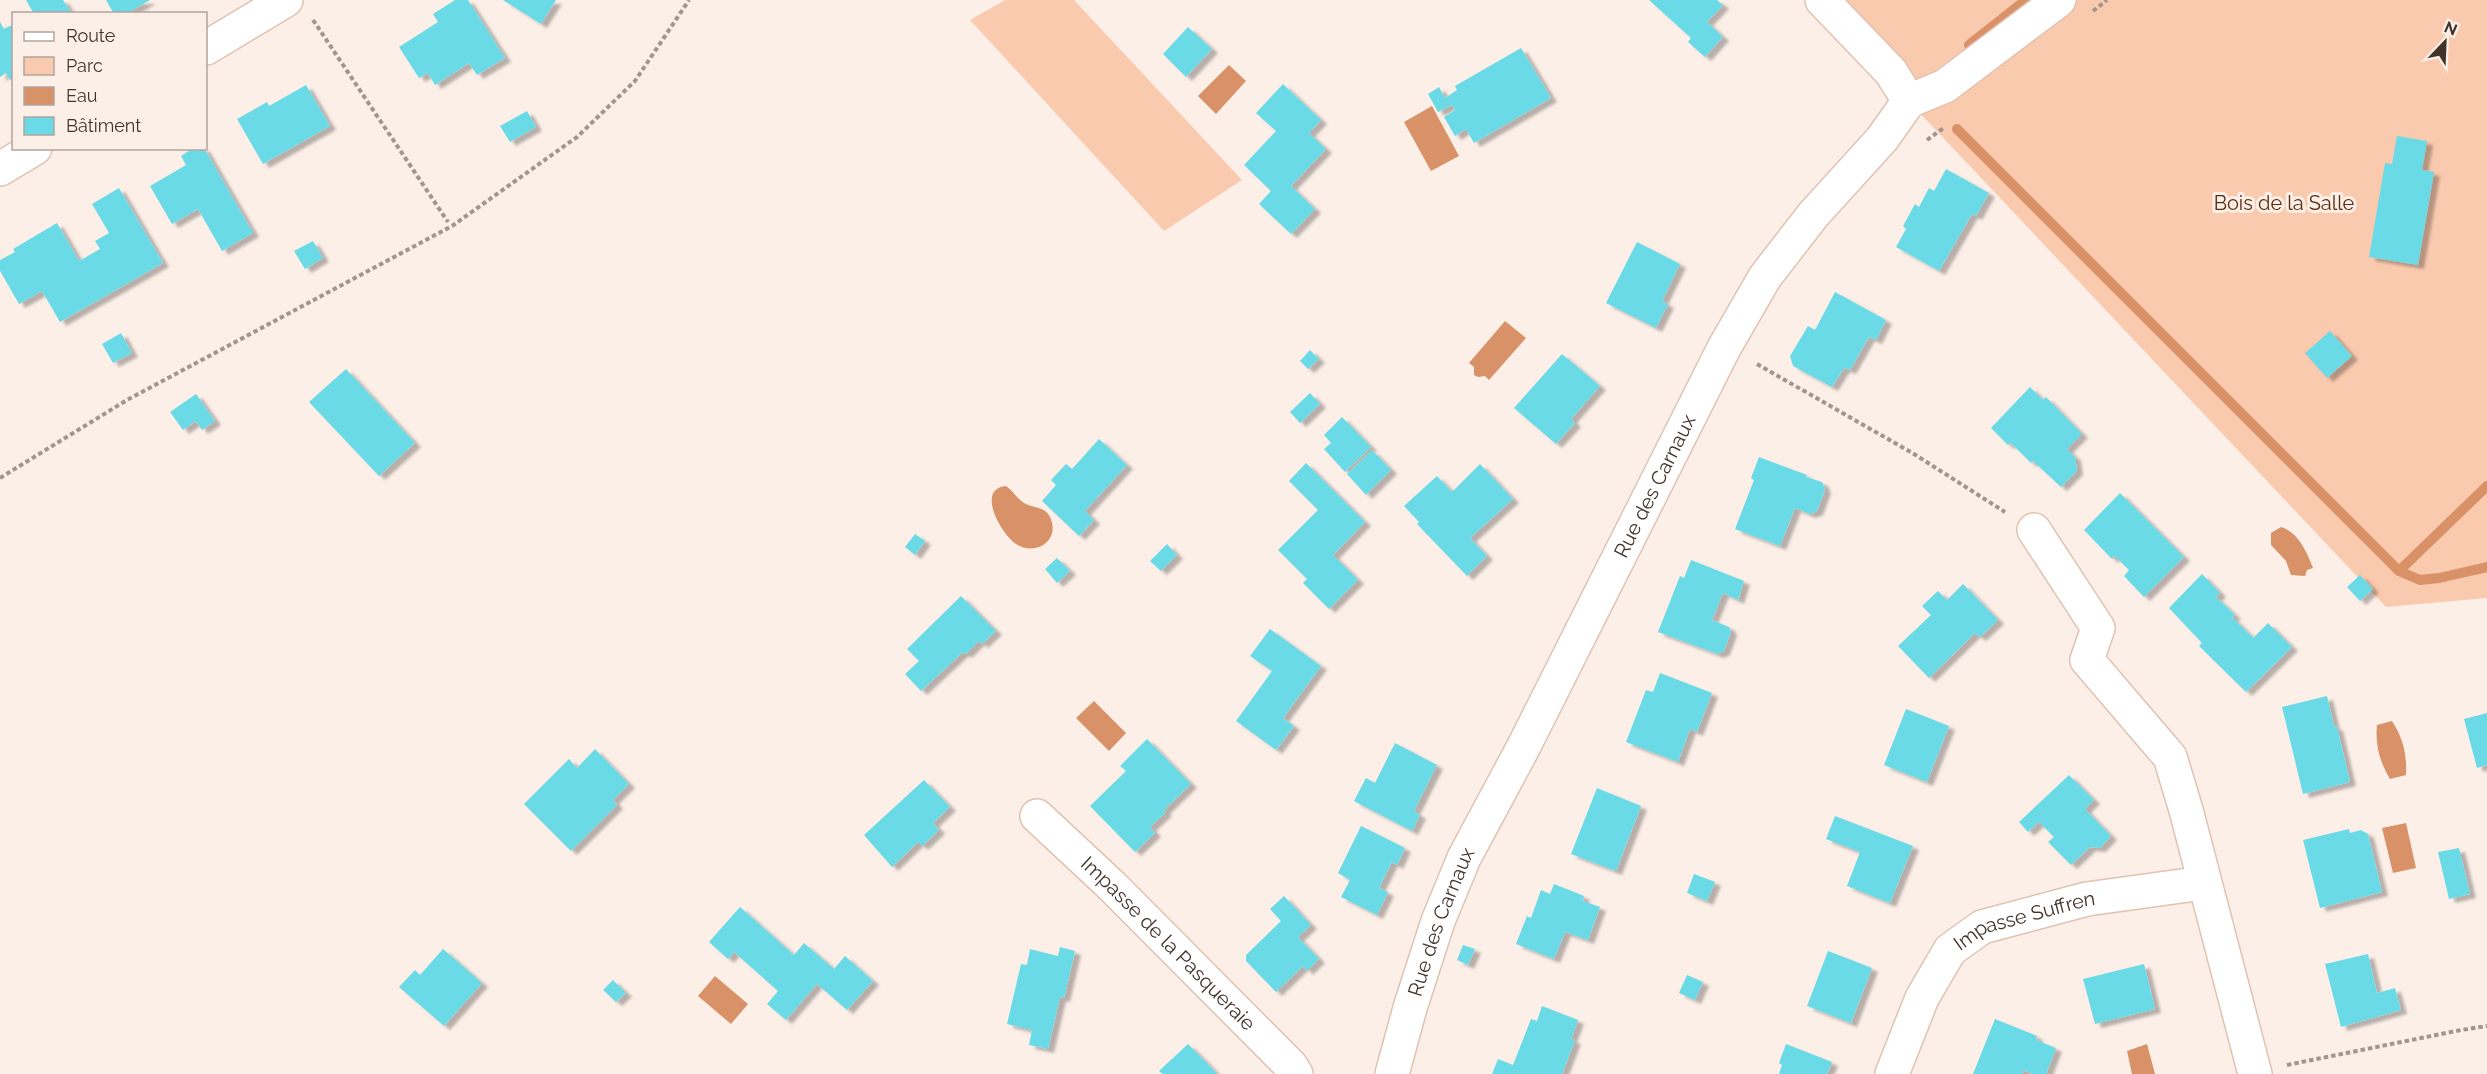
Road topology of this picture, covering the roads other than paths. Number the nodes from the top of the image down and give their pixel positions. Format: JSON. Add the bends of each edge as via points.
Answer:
{"nodes":[{"id":1,"x":286,"y":0,"type":"edge"},
{"id":2,"x":1822,"y":0,"type":"edge"},
{"id":3,"x":2059,"y":0,"type":"edge"},
{"id":4,"x":207,"y":47,"type":"edge"},
{"id":5,"x":1909,"y":101,"type":"junction"},
{"id":6,"x":32,"y":150,"type":"edge"},
{"id":7,"x":0,"y":169,"type":"edge"},
{"id":8,"x":2034,"y":530,"type":"road end"},
{"id":9,"x":1037,"y":816,"type":"dead end"},
{"id":10,"x":2204,"y":883,"type":"junction"},
{"id":11,"x":2255,"y":1073,"type":"edge"},
{"id":12,"x":1296,"y":1074,"type":"edge"},
{"id":13,"x":1392,"y":1074,"type":"edge"},
{"id":14,"x":1892,"y":1074,"type":"edge"}],
"edges":[{"from":1,"to":4,"type":"street"},
{"from":2,"to":5,"type":"street","via":[[1891,72]]},
{"from":3,"to":5,"type":"street","via":[[1945,86]]},
{"from":5,"to":13,"type":"street","name":"Rue des Carnaux","via":[[1882,139],[1814,215],[1766,277],[1724,348],[1464,858],[1438,921]]},
{"from":6,"to":7,"type":"street"},
{"from":8,"to":10,"type":"street","via":[[2098,628],[2087,660],[2170,757]]},
{"from":9,"to":12,"type":"street","name":"Impasse de la Pasqueraie","via":[[1112,886]]},
{"from":10,"to":11,"type":"street"},
{"from":10,"to":14,"type":"street","name":"Impasse Suffren","via":[[2087,899],[1982,927],[1950,950],[1922,998]]}]}
